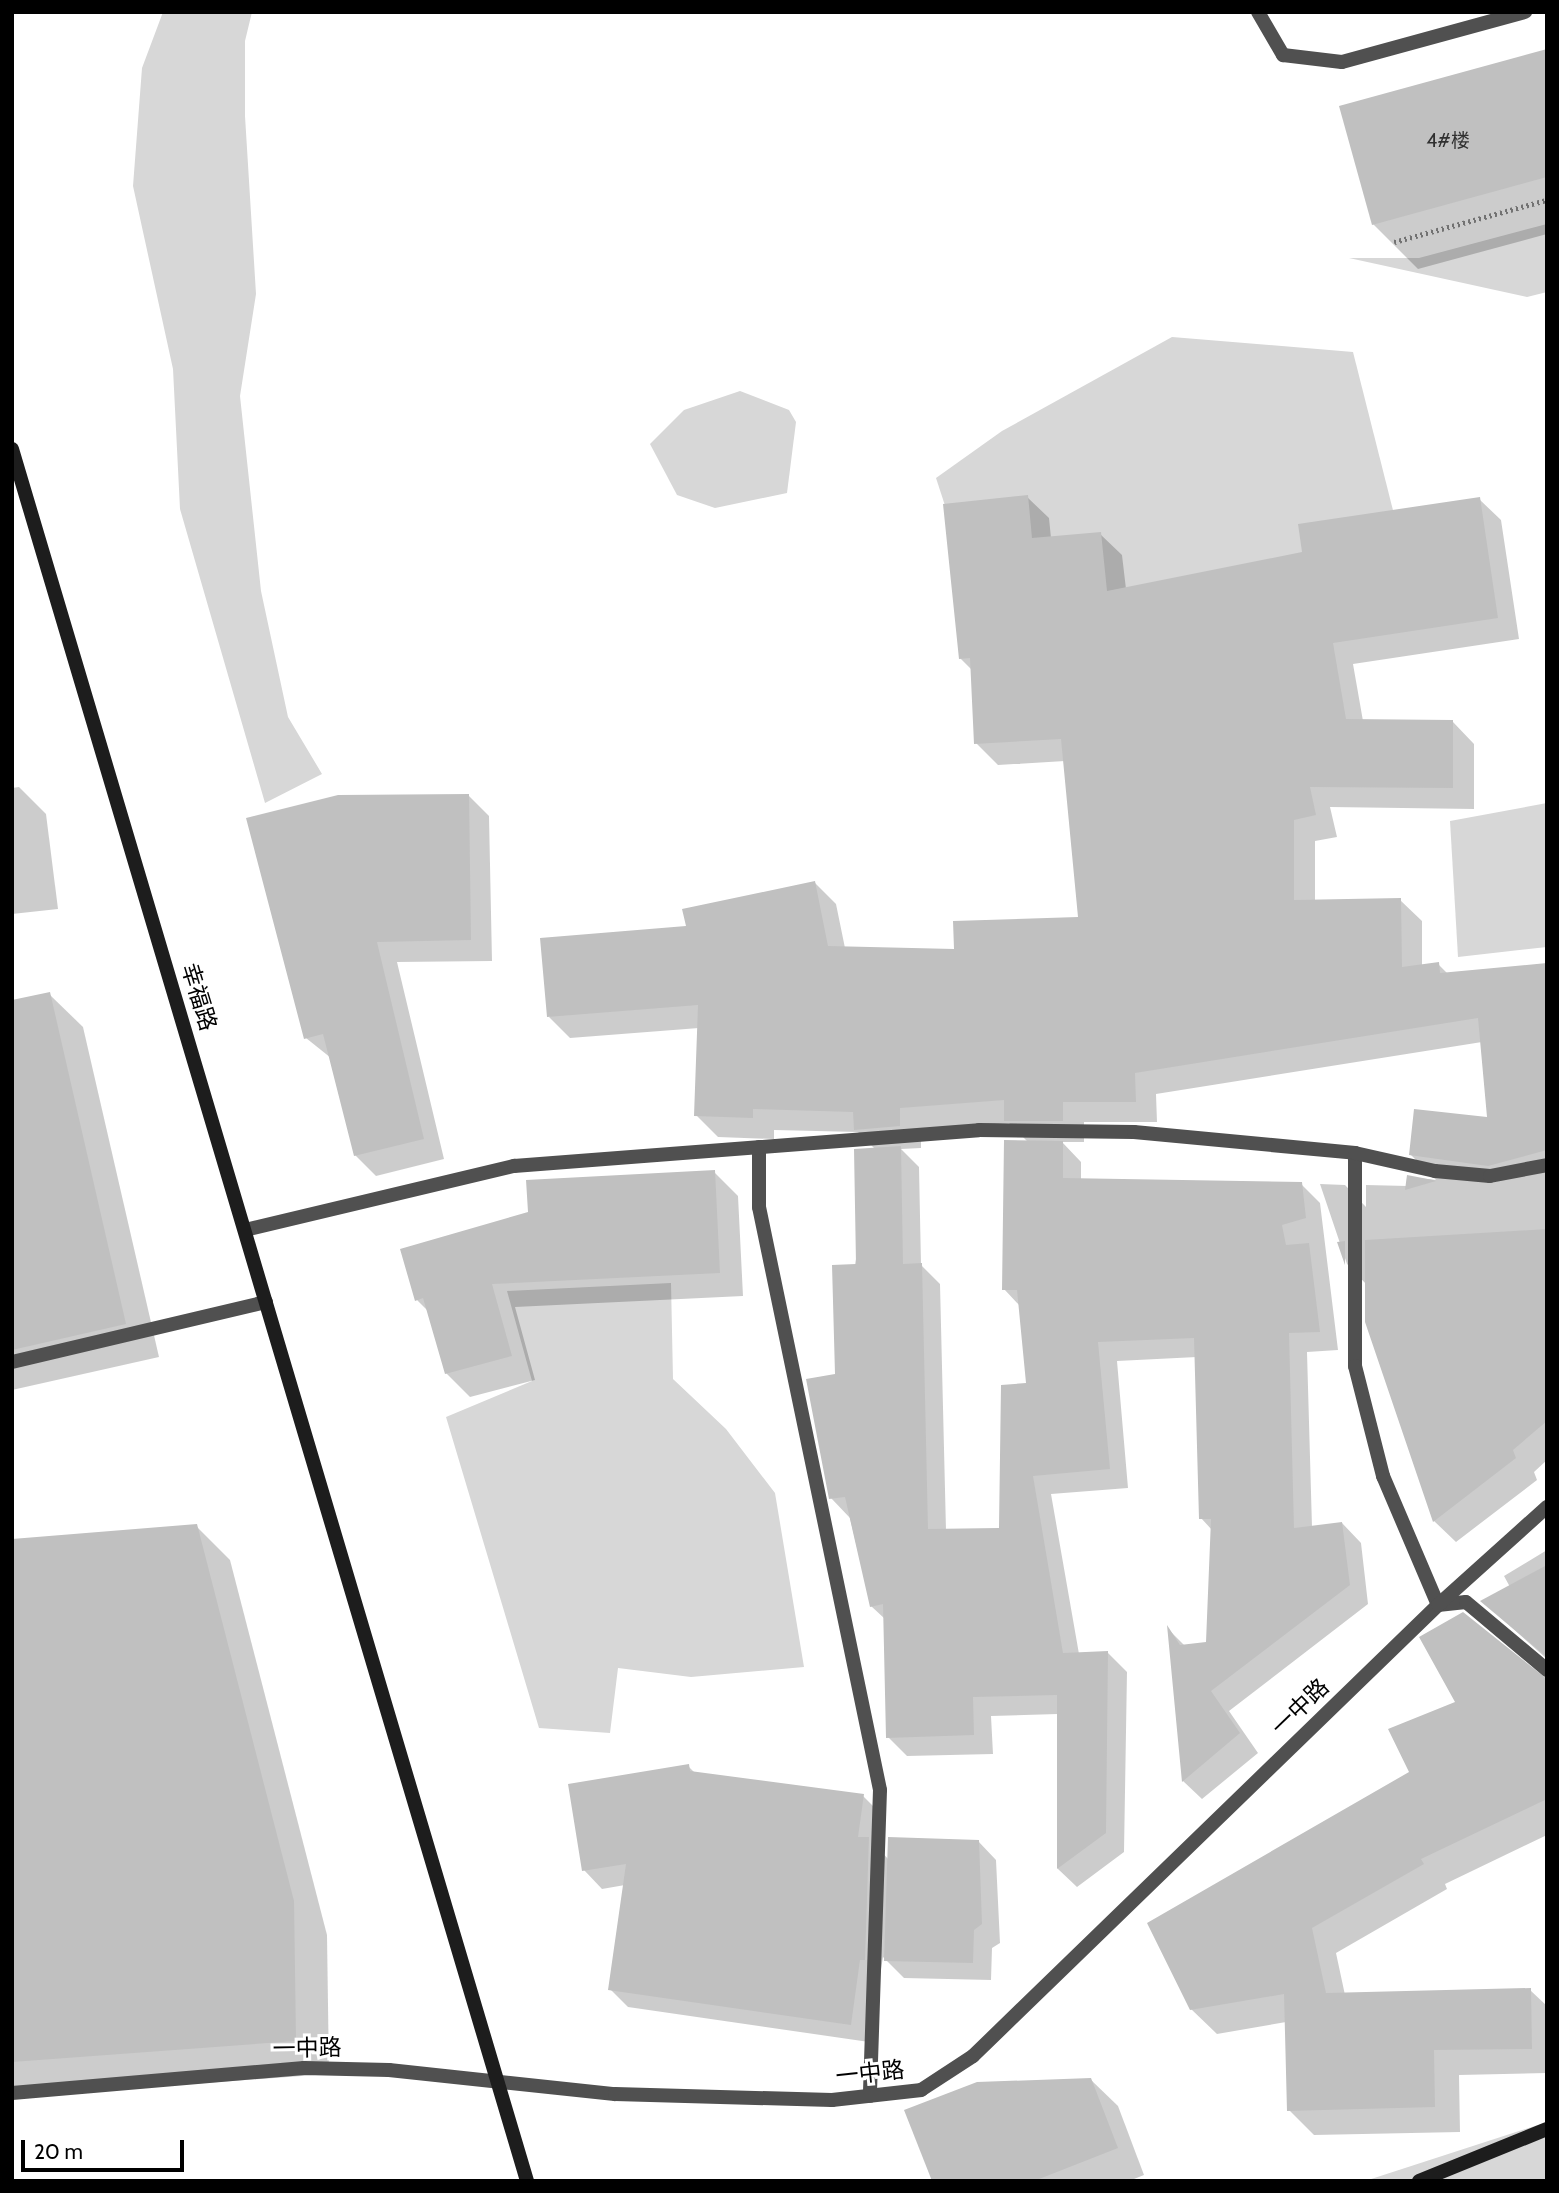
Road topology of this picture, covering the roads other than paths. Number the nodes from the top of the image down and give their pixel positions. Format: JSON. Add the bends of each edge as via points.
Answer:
{"nodes":[{"id":1,"x":1258,"y":12,"type":"edge"},
{"id":2,"x":1525,"y":12,"type":"edge"},
{"id":3,"x":12,"y":449,"type":"edge"},
{"id":4,"x":759,"y":1147,"type":"junction"},
{"id":5,"x":1355,"y":1153,"type":"junction"},
{"id":6,"x":1547,"y":1165,"type":"edge"},
{"id":7,"x":245,"y":1230,"type":"junction"},
{"id":8,"x":266,"y":1302,"type":"junction"},
{"id":9,"x":12,"y":1362,"type":"edge"},
{"id":10,"x":1547,"y":1507,"type":"edge"},
{"id":11,"x":1438,"y":1605,"type":"junction"},
{"id":12,"x":1547,"y":1670,"type":"edge"},
{"id":13,"x":498,"y":2081,"type":"junction"},
{"id":14,"x":12,"y":2093,"type":"edge"},
{"id":15,"x":870,"y":2096,"type":"junction"},
{"id":16,"x":1547,"y":2129,"type":"edge"},
{"id":17,"x":527,"y":2181,"type":"edge"},
{"id":18,"x":1419,"y":2181,"type":"edge"}],
"edges":[{"from":1,"to":2,"type":"street","via":[[1283,55],[1342,62]]},
{"from":3,"to":7,"type":"main road","name":"幸福路"},
{"from":4,"to":5,"type":"street","via":[[979,1130],[1134,1132]]},
{"from":4,"to":7,"type":"street","via":[[514,1166]]},
{"from":4,"to":15,"type":"street","via":[[759,1208],[880,1790]]},
{"from":5,"to":6,"type":"street","via":[[1435,1171],[1490,1176]]},
{"from":5,"to":11,"type":"street","via":[[1355,1366],[1383,1476]]},
{"from":7,"to":8,"type":"main road","name":"幸福路"},
{"from":8,"to":9,"type":"street"},
{"from":8,"to":13,"type":"main road","name":"幸福路"},
{"from":10,"to":11,"type":"street","name":"一中路"},
{"from":11,"to":12,"type":"street","via":[[1466,1602]]},
{"from":11,"to":15,"type":"street","name":"一中路","via":[[974,2056],[921,2090]]},
{"from":13,"to":14,"type":"street","name":"一中路","via":[[304,2068]]},
{"from":13,"to":15,"type":"street","name":"一中路","via":[[615,2094],[832,2100]]},
{"from":13,"to":17,"type":"main road","name":"幸福路"},
{"from":16,"to":18,"type":"main road"}]}
